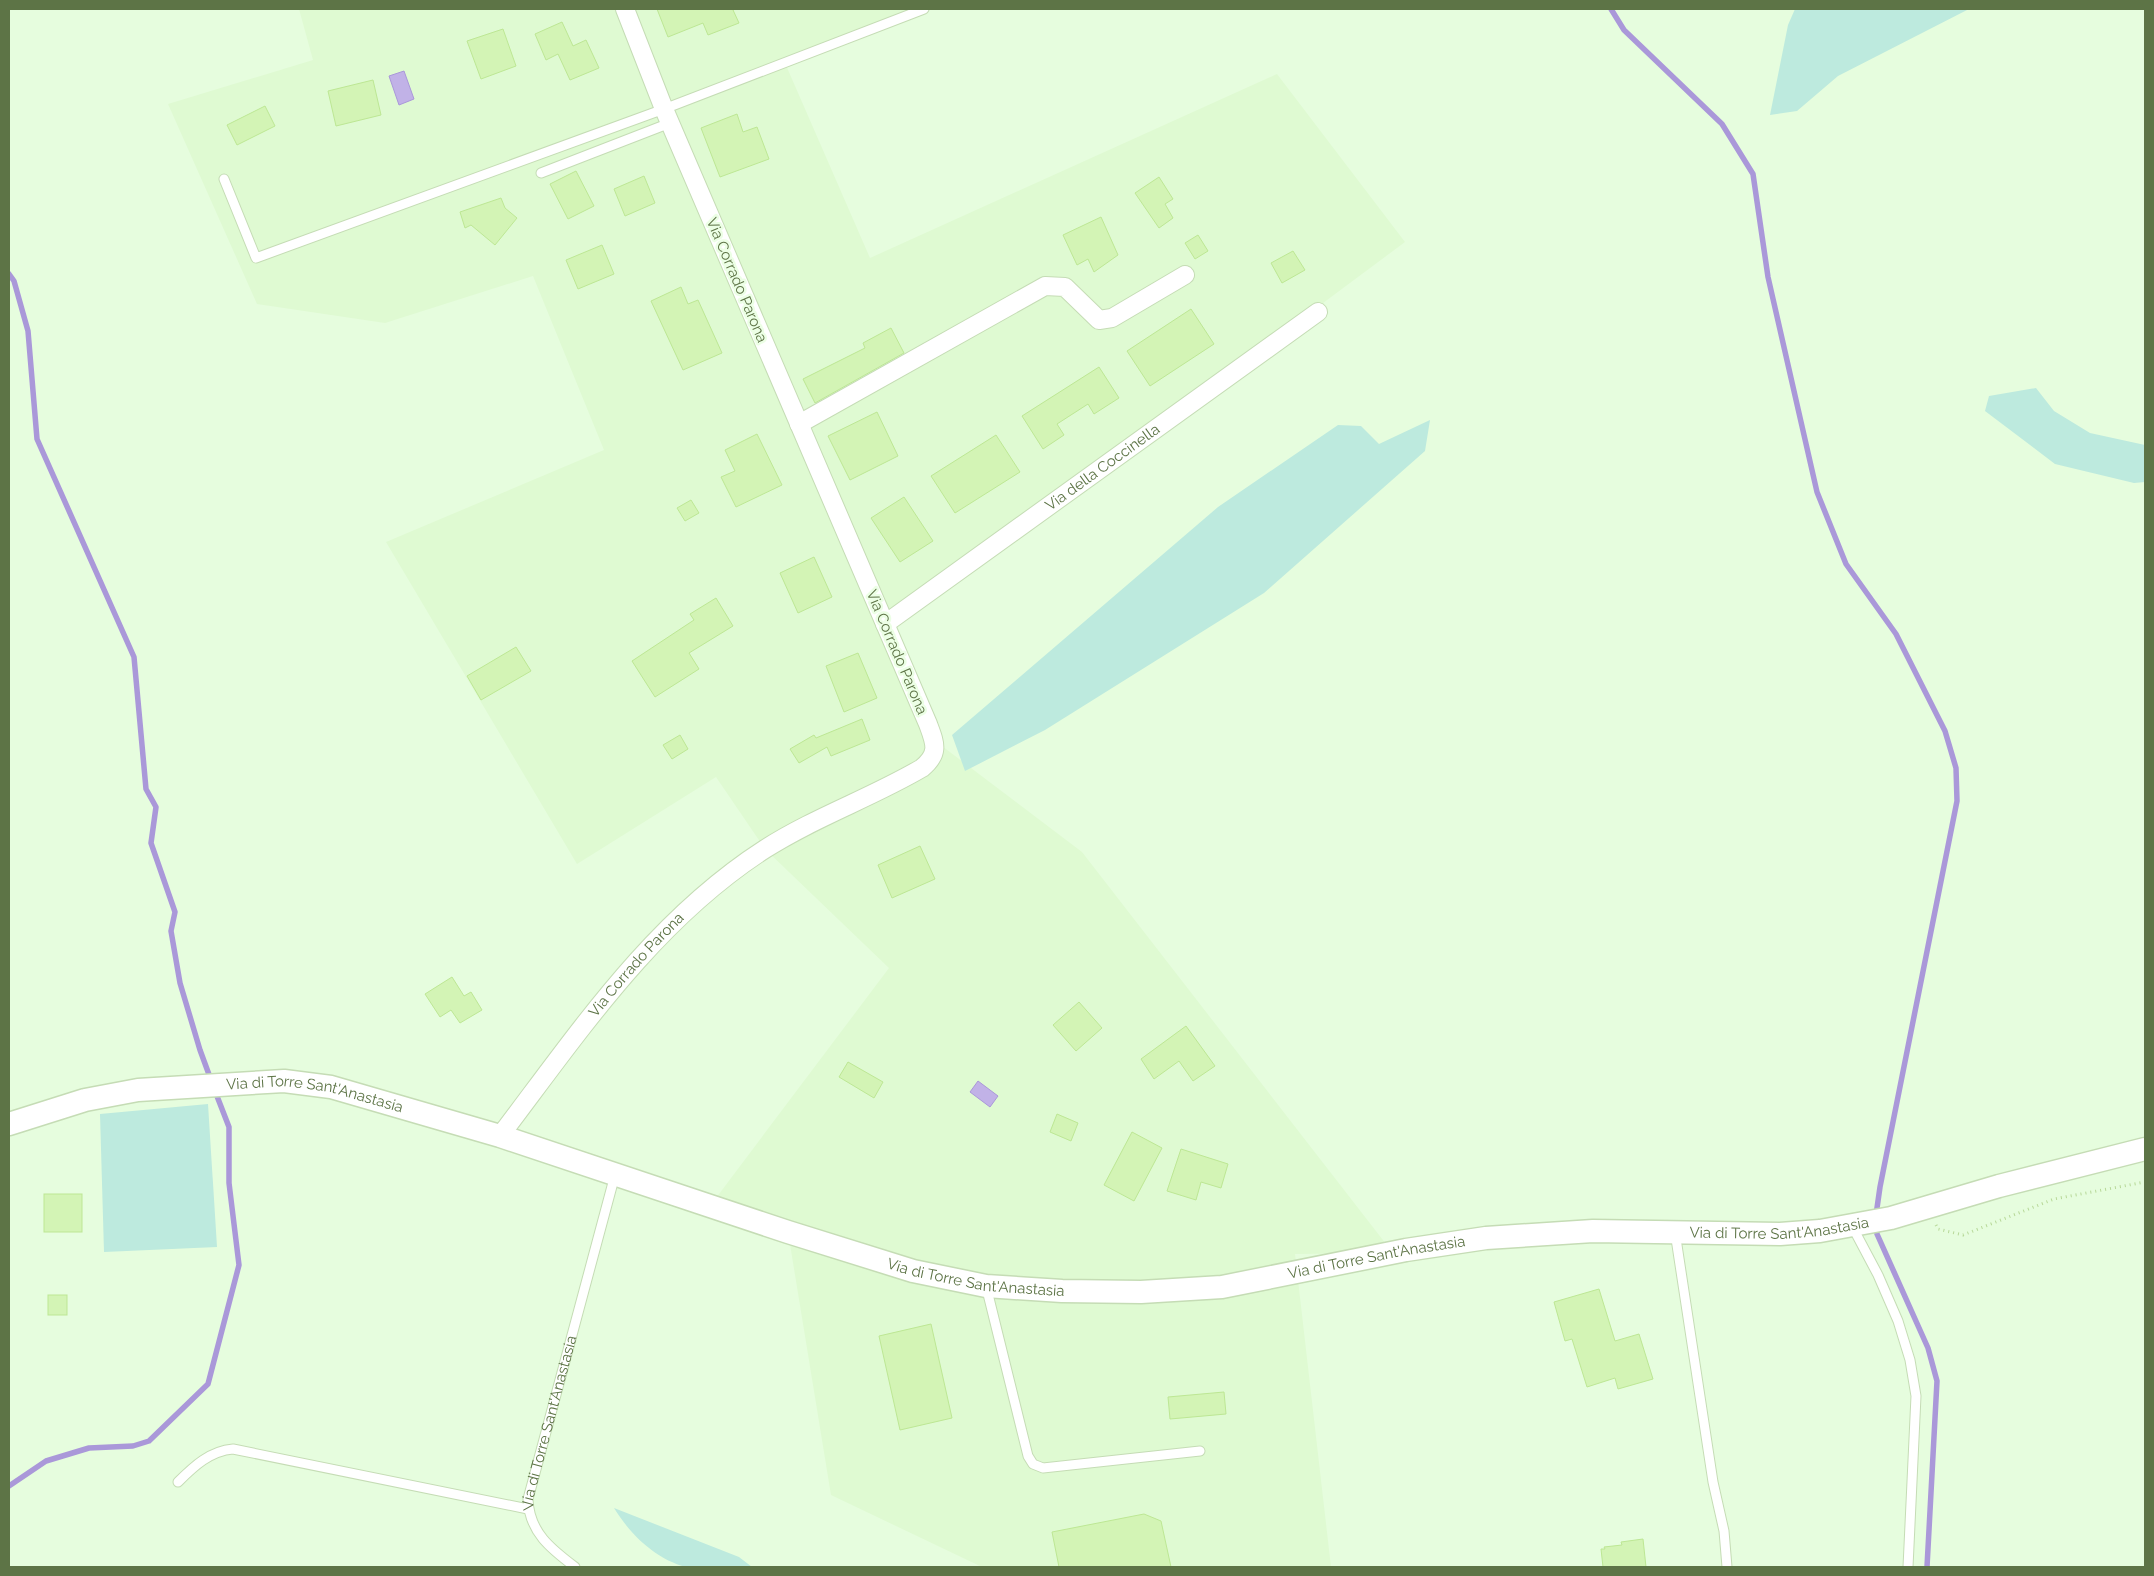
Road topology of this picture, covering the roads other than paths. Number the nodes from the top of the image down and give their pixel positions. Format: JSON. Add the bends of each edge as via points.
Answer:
{"nodes":[{"id":1,"x":625,"y":9,"type":"edge"},
{"id":2,"x":924,"y":9,"type":"edge"},
{"id":3,"x":667,"y":116,"type":"junction"},
{"id":4,"x":541,"y":173,"type":"dead end"},
{"id":5,"x":224,"y":179,"type":"dead end"},
{"id":6,"x":1185,"y":275,"type":"dead end"},
{"id":7,"x":1318,"y":312,"type":"dead end"},
{"id":8,"x":799,"y":424,"type":"junction"},
{"id":9,"x":885,"y":624,"type":"junction"},
{"id":10,"x":9,"y":1124,"type":"edge"},
{"id":11,"x":500,"y":1136,"type":"junction"},
{"id":12,"x":2145,"y":1149,"type":"edge"},
{"id":13,"x":616,"y":1175,"type":"junction"},
{"id":14,"x":1855,"y":1225,"type":"junction"},
{"id":15,"x":1675,"y":1232,"type":"junction"},
{"id":16,"x":986,"y":1286,"type":"junction"},
{"id":17,"x":1200,"y":1451,"type":"dead end"},
{"id":18,"x":178,"y":1482,"type":"dead end"},
{"id":19,"x":528,"y":1509,"type":"junction"},
{"id":20,"x":575,"y":1567,"type":"edge"},
{"id":21,"x":1727,"y":1567,"type":"edge"},
{"id":22,"x":1908,"y":1567,"type":"edge"}],
"edges":[{"from":1,"to":3,"type":"street","name":"Via Corrado Parona"},
{"from":2,"to":3,"type":"lane"},
{"from":3,"to":4,"type":"lane"},
{"from":3,"to":5,"type":"lane","via":[[256,258]]},
{"from":3,"to":8,"type":"street","name":"Via Corrado Parona"},
{"from":6,"to":8,"type":"street","via":[[1112,318],[1099,320],[1065,286],[1045,286]]},
{"from":7,"to":9,"type":"street","name":"Via della Coccinella"},
{"from":8,"to":9,"type":"street","name":"Via Corrado Parona"},
{"from":9,"to":11,"type":"street","name":"Via Corrado Parona","via":[[932,733],[935,747],[932,758],[915,772],[788,836],[740,866],[701,897],[651,945],[600,1002]]},
{"from":10,"to":11,"type":"street","name":"Via di Torre Sant'Anastasia","via":[[85,1100],[138,1090],[284,1081],[331,1087]]},
{"from":11,"to":13,"type":"street","name":"Via di Torre Sant'Anastasia"},
{"from":12,"to":14,"type":"street","name":"Via di Torre Sant'Anastasia"},
{"from":13,"to":16,"type":"street","name":"Via di Torre Sant'Anastasia","via":[[871,1259]]},
{"from":13,"to":19,"type":"lane","name":"Via di Torre Sant'Anastasia","via":[[529,1491]]},
{"from":14,"to":15,"type":"street","name":"Via di Torre Sant'Anastasia","via":[[1780,1234]]},
{"from":14,"to":22,"type":"lane","via":[[1898,1321],[1910,1360],[1916,1396]]},
{"from":15,"to":16,"type":"street","name":"Via di Torre Sant'Anastasia","via":[[1593,1231],[1486,1238],[1406,1250],[1222,1287],[1104,1293]]},
{"from":15,"to":21,"type":"lane","via":[[1713,1482],[1724,1531]]},
{"from":16,"to":17,"type":"lane","via":[[1028,1456],[1033,1464],[1043,1468]]},
{"from":18,"to":19,"type":"lane","via":[[211,1454],[233,1449]]},
{"from":19,"to":20,"type":"lane","name":"Via di Torre Sant'Anastasia","via":[[541,1538]]}]}
